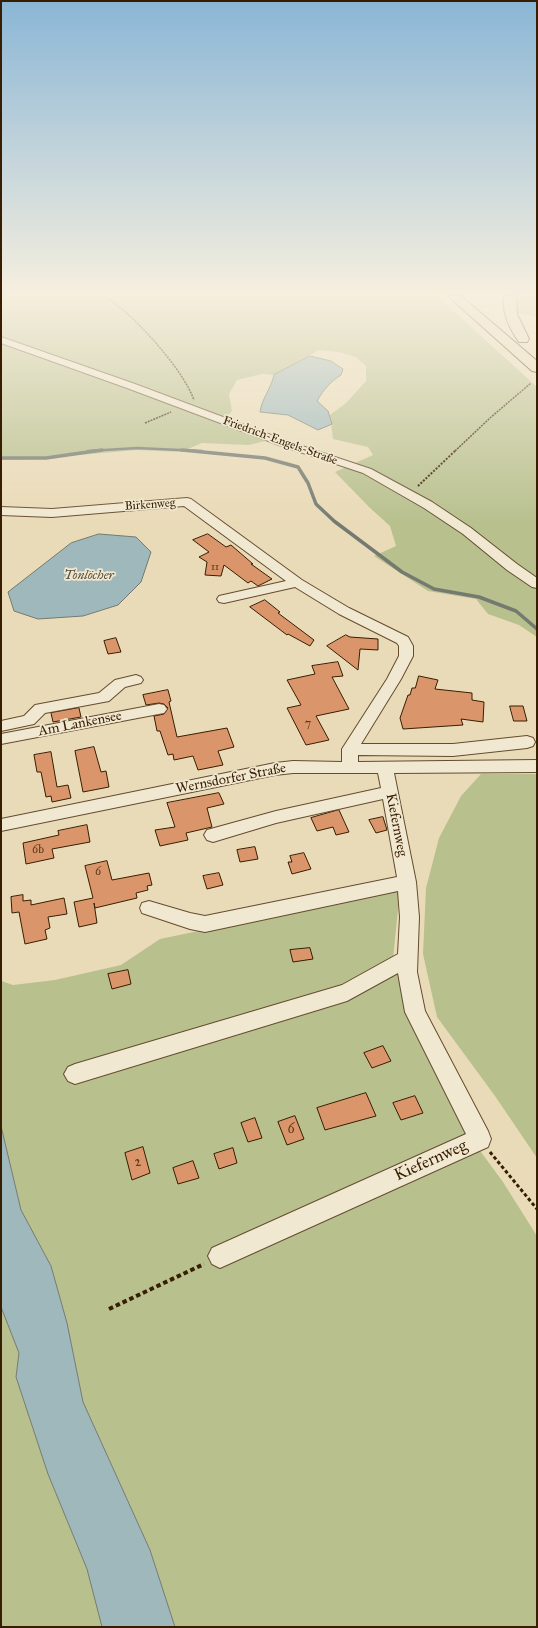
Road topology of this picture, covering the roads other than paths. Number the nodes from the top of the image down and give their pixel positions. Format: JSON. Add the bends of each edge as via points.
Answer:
{"nodes":[{"id":1,"x":91,"y":372,"type":"edge"},
{"id":2,"x":1,"y":511,"type":"edge"},
{"id":3,"x":297,"y":583,"type":"junction"},
{"id":4,"x":537,"y":584,"type":"edge"},
{"id":5,"x":224,"y":599,"type":"dead end"},
{"id":6,"x":136,"y":680,"type":"dead end"},
{"id":7,"x":159,"y":710,"type":"dead end"},
{"id":8,"x":1,"y":726,"type":"edge"},
{"id":9,"x":1,"y":739,"type":"edge"},
{"id":10,"x":527,"y":742,"type":"dead end"},
{"id":11,"x":350,"y":748,"type":"junction"},
{"id":12,"x":537,"y":766,"type":"edge"},
{"id":13,"x":385,"y":767,"type":"junction"},
{"id":14,"x":350,"y":768,"type":"junction"},
{"id":15,"x":389,"y":792,"type":"junction"},
{"id":16,"x":1,"y":825,"type":"edge"},
{"id":17,"x":214,"y":835,"type":"dead end"},
{"id":18,"x":406,"y":882,"type":"junction"},
{"id":19,"x":149,"y":908,"type":"dead end"},
{"id":20,"x":407,"y":958,"type":"junction"},
{"id":21,"x":76,"y":1074,"type":"dead end"},
{"id":22,"x":220,"y":1256,"type":"road end"}],
"edges":[{"from":1,"to":4,"type":"street","name":"Friedrich-Engels-Straße","via":[[366,471],[428,505]]},
{"from":2,"to":3,"type":"street","name":"Birkenweg","via":[[52,513],[187,502]]},
{"from":3,"to":5,"type":"street"},
{"from":3,"to":11,"type":"street","name":"Birkenweg","via":[[344,611],[402,640],[406,646],[406,656],[394,679]]},
{"from":6,"to":8,"type":"street","name":"Am Lankensee","via":[[120,683],[104,697],[40,709],[29,720]]},
{"from":7,"to":9,"type":"street","name":"Am Lankensee"},
{"from":10,"to":11,"type":"street","via":[[453,750]]},
{"from":11,"to":14,"type":"street"},
{"from":12,"to":13,"type":"street","name":"Wernsdorfer Straße"},
{"from":13,"to":14,"type":"street","name":"Wernsdorfer Straße"},
{"from":13,"to":15,"type":"street","name":"Kiefernweg"},
{"from":14,"to":16,"type":"street","name":"Wernsdorfer Straße","via":[[275,769]]},
{"from":15,"to":17,"type":"street","via":[[276,817]]},
{"from":15,"to":18,"type":"street","name":"Kiefernweg"},
{"from":18,"to":19,"type":"street","via":[[205,924],[191,923],[160,909]]},
{"from":18,"to":20,"type":"street","name":"Kiefernweg","via":[[409,918]]},
{"from":20,"to":21,"type":"street","via":[[347,992]]},
{"from":20,"to":22,"type":"street","name":"Kiefernweg","via":[[409,992],[415,1012],[480,1139]]}]}
